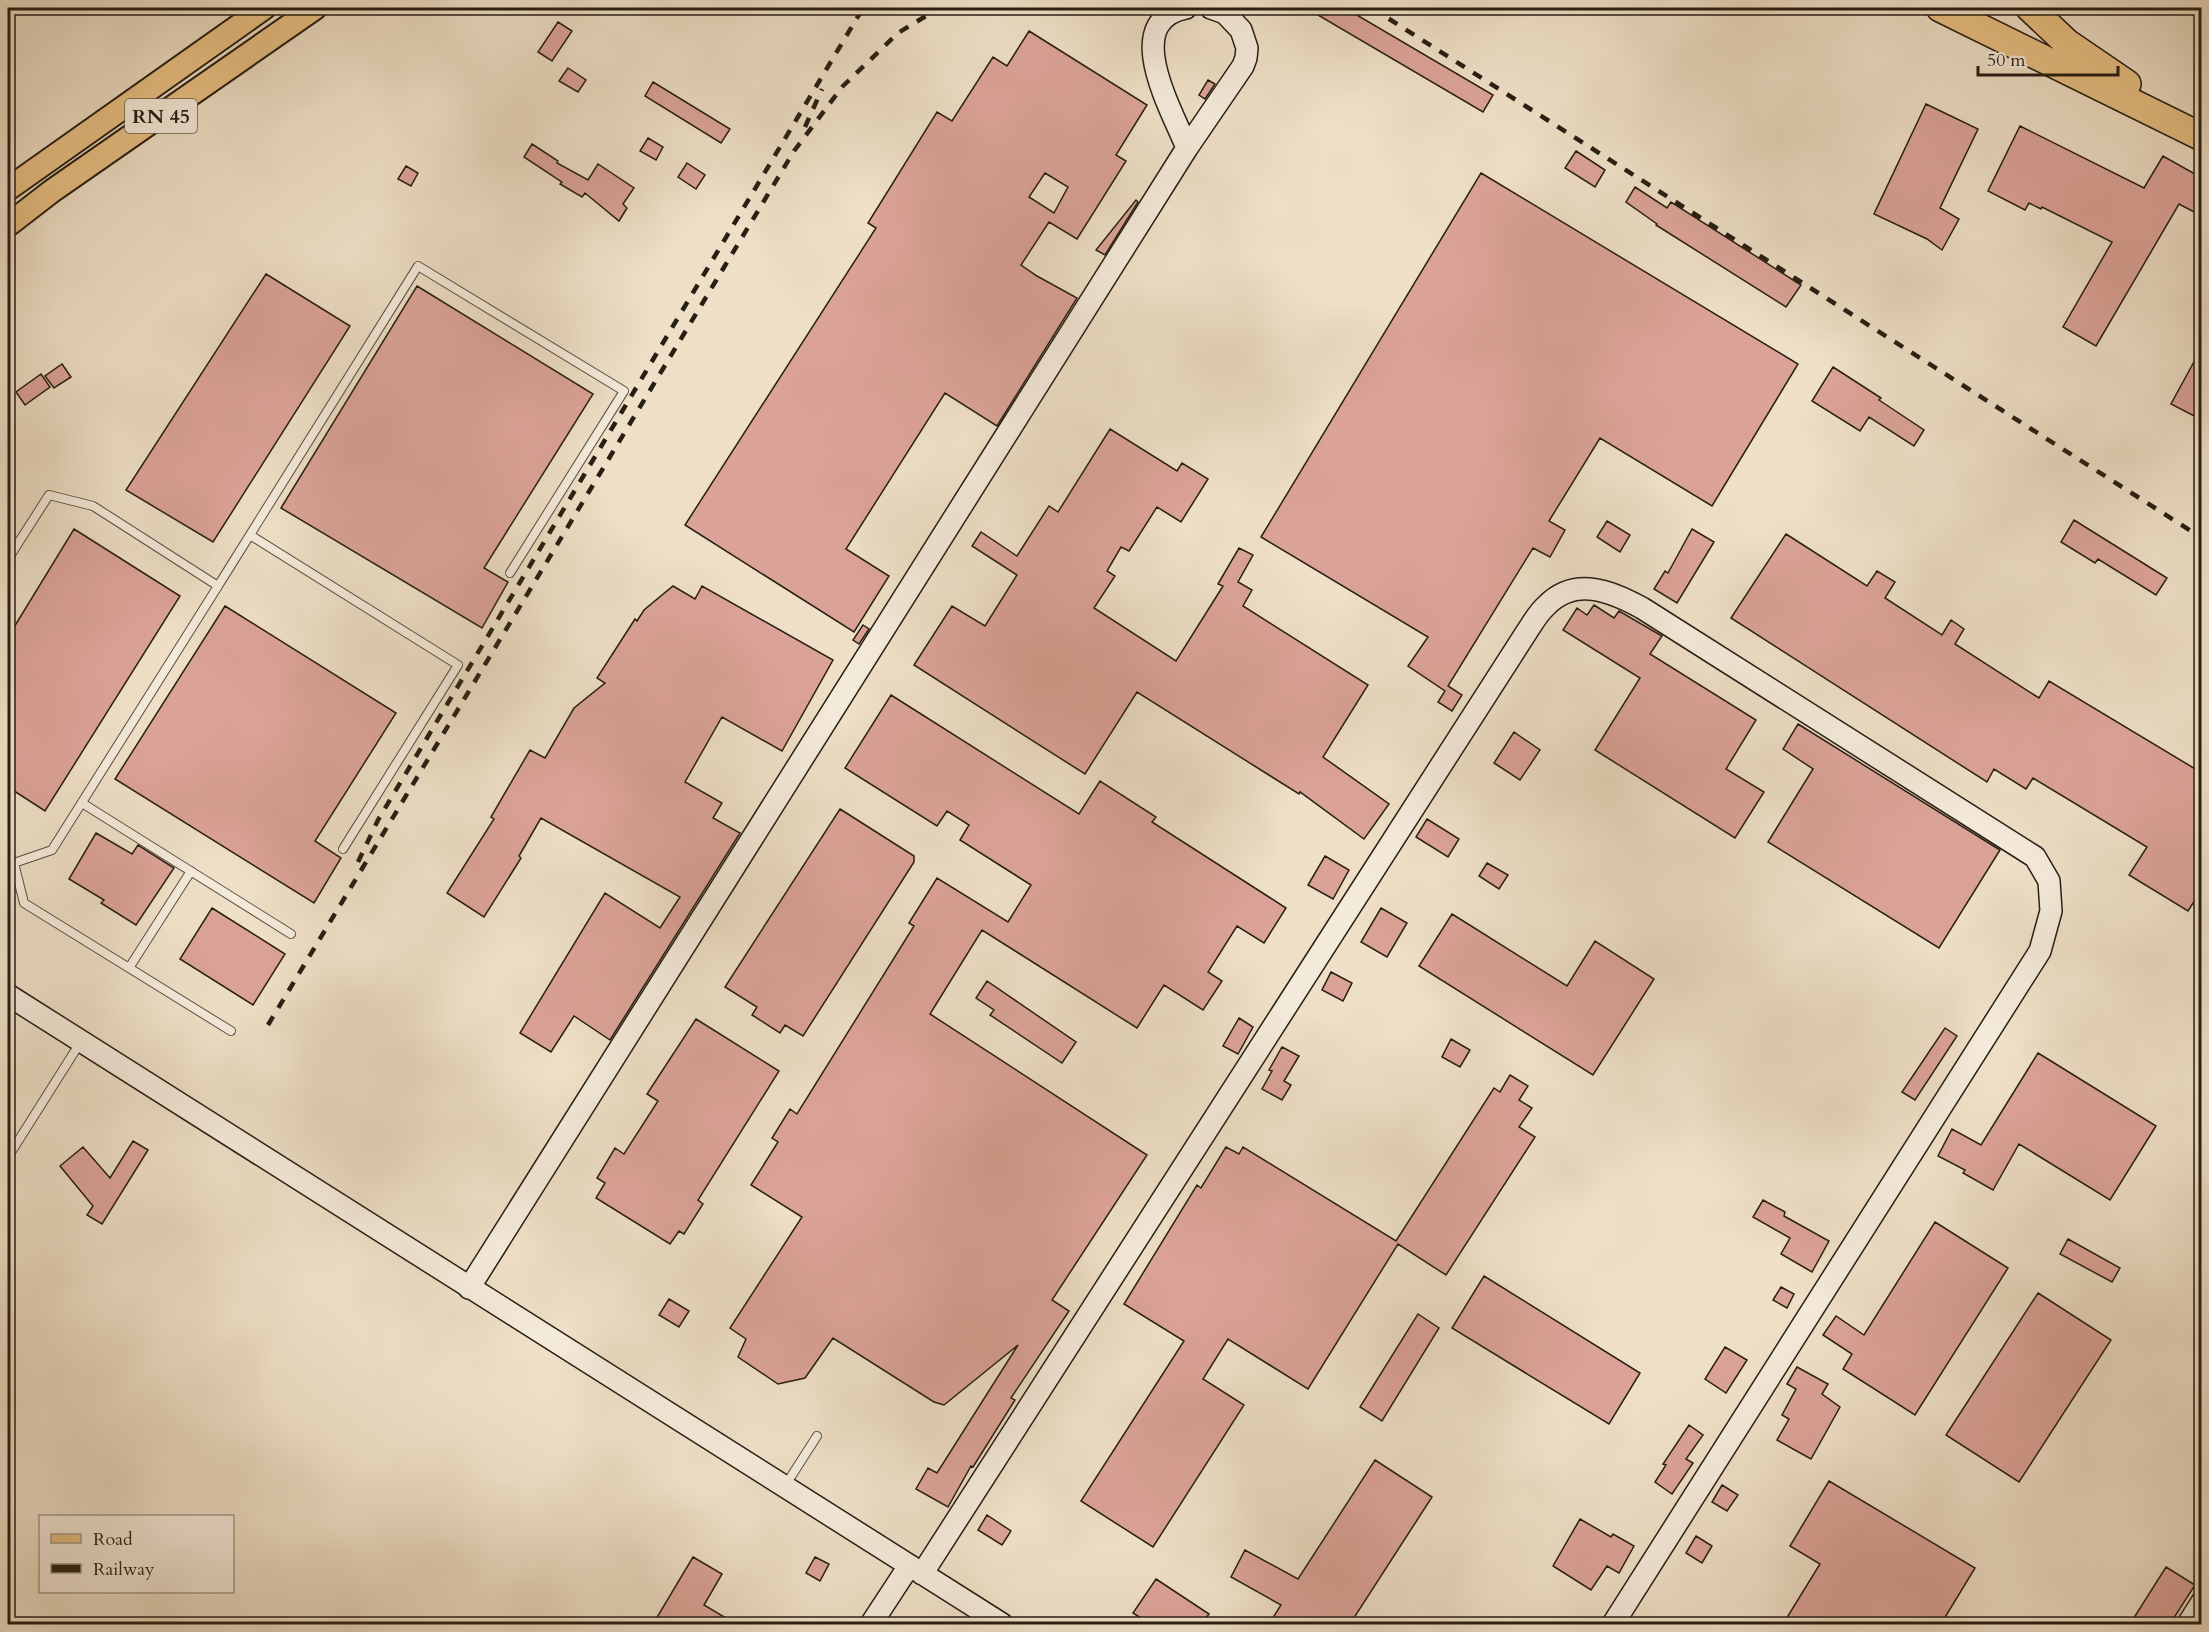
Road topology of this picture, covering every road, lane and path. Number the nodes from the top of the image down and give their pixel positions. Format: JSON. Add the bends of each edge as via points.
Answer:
{"nodes":[{"id":1,"x":264,"y":8,"type":"edge"},
{"id":2,"x":315,"y":8,"type":"edge"},
{"id":3,"x":1186,"y":8,"type":"edge"},
{"id":4,"x":1211,"y":8,"type":"edge"},
{"id":5,"x":1940,"y":8,"type":"edge"},
{"id":6,"x":2030,"y":8,"type":"edge"},
{"id":7,"x":2202,"y":131,"type":"edge"},
{"id":8,"x":2202,"y":137,"type":"edge"},
{"id":9,"x":1187,"y":148,"type":"junction"},
{"id":10,"x":8,"y":189,"type":"edge"},
{"id":11,"x":8,"y":225,"type":"edge"},
{"id":12,"x":250,"y":535,"type":"junction"},
{"id":13,"x":8,"y":559,"type":"edge"},
{"id":14,"x":510,"y":573,"type":"dead end"},
{"id":15,"x":218,"y":586,"type":"junction"},
{"id":16,"x":82,"y":803,"type":"junction"},
{"id":17,"x":343,"y":849,"type":"dead end"},
{"id":18,"x":11,"y":861,"type":"edge"},
{"id":19,"x":191,"y":871,"type":"junction"},
{"id":20,"x":291,"y":934,"type":"dead end"},
{"id":21,"x":129,"y":968,"type":"junction"},
{"id":22,"x":8,"y":995,"type":"edge"},
{"id":23,"x":231,"y":1031,"type":"dead end"},
{"id":24,"x":81,"y":1042,"type":"junction"},
{"id":25,"x":8,"y":1157,"type":"edge"},
{"id":26,"x":469,"y":1288,"type":"junction"},
{"id":27,"x":817,"y":1436,"type":"dead end"},
{"id":28,"x":785,"y":1487,"type":"junction"},
{"id":29,"x":915,"y":1570,"type":"junction"},
{"id":30,"x":2202,"y":1602,"type":"edge"},
{"id":31,"x":872,"y":1624,"type":"edge"},
{"id":32,"x":1002,"y":1624,"type":"edge"},
{"id":33,"x":1613,"y":1624,"type":"edge"},
{"id":34,"x":2188,"y":1624,"type":"edge"}],
"edges":[{"from":1,"to":10,"type":"main road","number":"RN 45"},
{"from":2,"to":11,"type":"main road","number":"RN 45"},
{"from":3,"to":9,"type":"street","via":[[1162,22],[1155,31],[1152,47],[1156,70]]},
{"from":4,"to":9,"type":"street","via":[[1225,13],[1241,30],[1247,48],[1243,66]]},
{"from":5,"to":8,"type":"highway"},
{"from":6,"to":7,"type":"highway","via":[[2076,49]]},
{"from":9,"to":26,"type":"street"},
{"from":12,"to":14,"type":"lane","via":[[418,266],[624,392]]},
{"from":12,"to":15,"type":"lane"},
{"from":12,"to":17,"type":"lane","via":[[458,665]]},
{"from":13,"to":15,"type":"lane","via":[[48,495],[93,506]]},
{"from":15,"to":16,"type":"lane"},
{"from":16,"to":18,"type":"lane","via":[[52,850]]},
{"from":16,"to":19,"type":"lane"},
{"from":18,"to":21,"type":"lane","via":[[24,903]]},
{"from":19,"to":20,"type":"lane"},
{"from":19,"to":21,"type":"lane"},
{"from":21,"to":23,"type":"lane"},
{"from":22,"to":24,"type":"street"},
{"from":24,"to":25,"type":"lane"},
{"from":24,"to":26,"type":"street"},
{"from":26,"to":28,"type":"street"},
{"from":27,"to":28,"type":"lane"},
{"from":28,"to":29,"type":"street"},
{"from":29,"to":31,"type":"street"},
{"from":29,"to":32,"type":"street"},
{"from":29,"to":33,"type":"street","via":[[1526,633],[1546,606],[1565,592],[1588,588],[1615,593],[1642,608],[2035,857],[2049,881],[2051,911],[2040,951]]},
{"from":30,"to":34,"type":"street"}]}
